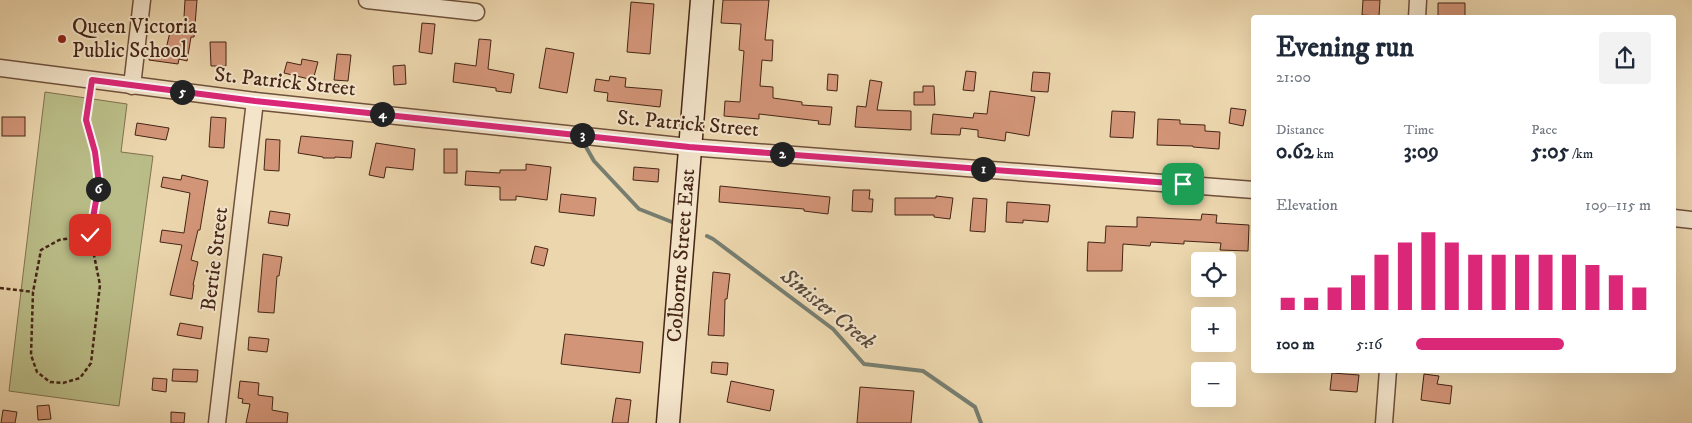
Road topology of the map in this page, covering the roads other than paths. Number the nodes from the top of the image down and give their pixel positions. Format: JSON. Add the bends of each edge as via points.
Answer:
{"nodes":[{"id":1,"x":142,"y":0,"type":"edge"},
{"id":2,"x":367,"y":0,"type":"edge"},
{"id":3,"x":702,"y":0,"type":"edge"},
{"id":4,"x":1418,"y":0,"type":"edge"},
{"id":5,"x":476,"y":12,"type":"dead end"},
{"id":6,"x":1417,"y":15,"type":"edge"},
{"id":7,"x":0,"y":68,"type":"edge"},
{"id":8,"x":132,"y":86,"type":"junction"},
{"id":9,"x":255,"y":101,"type":"junction"},
{"id":10,"x":689,"y":147,"type":"junction"},
{"id":11,"x":1251,"y":190,"type":"edge"},
{"id":12,"x":1676,"y":218,"type":"edge"},
{"id":13,"x":1692,"y":220,"type":"edge"},
{"id":14,"x":1388,"y":373,"type":"edge"},
{"id":15,"x":217,"y":423,"type":"edge"},
{"id":16,"x":668,"y":423,"type":"edge"},
{"id":17,"x":1384,"y":423,"type":"edge"}],
"edges":[{"from":1,"to":8,"type":"street"},
{"from":2,"to":5,"type":"street"},
{"from":3,"to":10,"type":"main road","name":"Colborne Street East"},
{"from":4,"to":6,"type":"street"},
{"from":7,"to":8,"type":"street","name":"St. Patrick Street"},
{"from":8,"to":9,"type":"street","name":"St. Patrick Street"},
{"from":9,"to":10,"type":"street","name":"St. Patrick Street"},
{"from":9,"to":15,"type":"street","name":"Bertie Street"},
{"from":10,"to":11,"type":"street","name":"St. Patrick Street"},
{"from":10,"to":16,"type":"main road","name":"Colborne Street East"},
{"from":12,"to":13,"type":"street"},
{"from":14,"to":17,"type":"street"}]}
